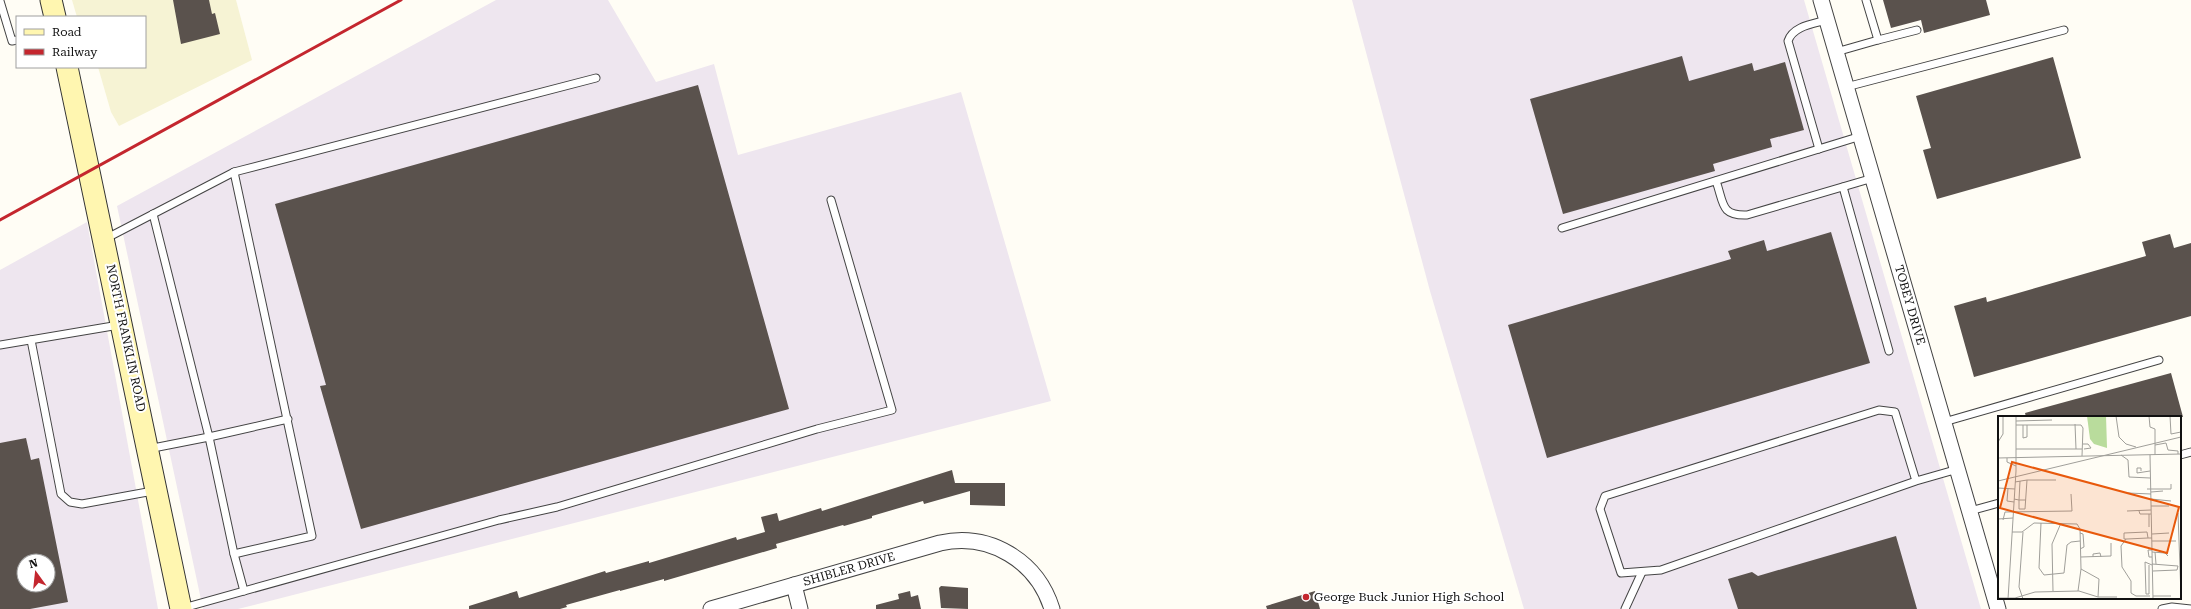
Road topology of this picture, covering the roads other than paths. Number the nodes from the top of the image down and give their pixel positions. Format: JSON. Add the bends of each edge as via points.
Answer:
{"nodes":[{"id":1,"x":51,"y":0,"type":"edge"},
{"id":2,"x":1821,"y":0,"type":"edge"},
{"id":3,"x":1866,"y":0,"type":"edge"},
{"id":4,"x":0,"y":1,"type":"edge"},
{"id":5,"x":55,"y":16,"type":"edge"},
{"id":6,"x":1827,"y":20,"type":"junction"},
{"id":7,"x":1917,"y":30,"type":"dead end"},
{"id":8,"x":2064,"y":30,"type":"dead end"},
{"id":9,"x":16,"y":40,"type":"edge"},
{"id":10,"x":1878,"y":40,"type":"junction"},
{"id":11,"x":1836,"y":52,"type":"junction"},
{"id":12,"x":67,"y":68,"type":"edge"},
{"id":13,"x":596,"y":78,"type":"dead end"},
{"id":14,"x":1846,"y":87,"type":"junction"},
{"id":15,"x":1861,"y":136,"type":"junction"},
{"id":16,"x":1819,"y":149,"type":"junction"},
{"id":17,"x":234,"y":172,"type":"junction"},
{"id":18,"x":1873,"y":178,"type":"junction"},
{"id":19,"x":1716,"y":181,"type":"junction"},
{"id":20,"x":1843,"y":187,"type":"junction"},
{"id":21,"x":831,"y":200,"type":"dead end"},
{"id":22,"x":153,"y":214,"type":"junction"},
{"id":23,"x":1562,"y":228,"type":"dead end"},
{"id":24,"x":105,"y":239,"type":"junction"},
{"id":25,"x":123,"y":324,"type":"junction"},
{"id":26,"x":31,"y":340,"type":"junction"},
{"id":27,"x":0,"y":345,"type":"edge"},
{"id":28,"x":1889,"y":351,"type":"dead end"},
{"id":29,"x":2159,"y":360,"type":"dead end"},
{"id":30,"x":288,"y":419,"type":"junction"},
{"id":31,"x":1944,"y":422,"type":"junction"},
{"id":32,"x":209,"y":437,"type":"junction"},
{"id":33,"x":148,"y":449,"type":"junction"},
{"id":34,"x":2191,"y":452,"type":"edge"},
{"id":35,"x":2181,"y":455,"type":"edge"},
{"id":36,"x":1958,"y":469,"type":"junction"},
{"id":37,"x":1916,"y":481,"type":"junction"},
{"id":38,"x":157,"y":490,"type":"junction"},
{"id":39,"x":1998,"y":503,"type":"edge"},
{"id":40,"x":1970,"y":511,"type":"junction"},
{"id":41,"x":234,"y":554,"type":"junction"},
{"id":42,"x":1642,"y":572,"type":"junction"},
{"id":43,"x":794,"y":585,"type":"junction"},
{"id":44,"x":244,"y":591,"type":"junction"},
{"id":45,"x":181,"y":609,"type":"edge"},
{"id":46,"x":711,"y":609,"type":"edge"},
{"id":47,"x":800,"y":609,"type":"edge"},
{"id":48,"x":1052,"y":609,"type":"edge"},
{"id":49,"x":1625,"y":609,"type":"edge"},
{"id":50,"x":1998,"y":609,"type":"edge"},
{"id":51,"x":2162,"y":609,"type":"edge"},
{"id":52,"x":2191,"y":609,"type":"edge"}],
"edges":[{"from":1,"to":5,"type":"main road"},
{"from":2,"to":6,"type":"street","name":"TOBEY DRIVE"},
{"from":3,"to":10,"type":"lane"},
{"from":4,"to":9,"type":"lane","via":[[12,41]]},
{"from":6,"to":11,"type":"street","name":"TOBEY DRIVE"},
{"from":6,"to":16,"type":"lane","via":[[1792,33],[1788,41]]},
{"from":7,"to":10,"type":"lane"},
{"from":8,"to":14,"type":"lane"},
{"from":10,"to":11,"type":"lane"},
{"from":11,"to":14,"type":"street","name":"TOBEY DRIVE"},
{"from":12,"to":24,"type":"main road","name":"NORTH FRANKLIN ROAD"},
{"from":13,"to":17,"type":"lane"},
{"from":14,"to":15,"type":"street","name":"TOBEY DRIVE"},
{"from":15,"to":16,"type":"lane"},
{"from":15,"to":18,"type":"street","name":"TOBEY DRIVE"},
{"from":16,"to":19,"type":"lane"},
{"from":17,"to":22,"type":"lane"},
{"from":17,"to":30,"type":"lane"},
{"from":18,"to":20,"type":"lane"},
{"from":18,"to":31,"type":"street","name":"TOBEY DRIVE"},
{"from":19,"to":20,"type":"lane","via":[[1726,209],[1734,216],[1747,215]]},
{"from":19,"to":23,"type":"lane"},
{"from":20,"to":28,"type":"lane"},
{"from":21,"to":44,"type":"lane","via":[[892,410],[817,429],[558,507],[499,520]]},
{"from":22,"to":24,"type":"lane"},
{"from":22,"to":32,"type":"lane"},
{"from":24,"to":25,"type":"main road","name":"NORTH FRANKLIN ROAD"},
{"from":25,"to":26,"type":"lane"},
{"from":25,"to":33,"type":"main road","name":"NORTH FRANKLIN ROAD"},
{"from":26,"to":27,"type":"lane"},
{"from":26,"to":38,"type":"lane","via":[[60,494],[70,502],[82,504]]},
{"from":29,"to":31,"type":"lane"},
{"from":30,"to":32,"type":"lane"},
{"from":30,"to":41,"type":"lane","via":[[312,536]]},
{"from":31,"to":36,"type":"street","name":"TOBEY DRIVE"},
{"from":32,"to":33,"type":"lane"},
{"from":32,"to":41,"type":"lane"},
{"from":33,"to":38,"type":"main road","name":"NORTH FRANKLIN ROAD"},
{"from":34,"to":35,"type":"lane"},
{"from":36,"to":37,"type":"lane"},
{"from":36,"to":40,"type":"street","name":"TOBEY DRIVE"},
{"from":37,"to":42,"type":"lane","via":[[1661,570]]},
{"from":37,"to":42,"type":"lane","via":[[1895,412],[1879,410],[1605,496],[1600,509],[1622,574]]},
{"from":38,"to":45,"type":"main road","name":"NORTH FRANKLIN ROAD"},
{"from":39,"to":40,"type":"lane"},
{"from":40,"to":50,"type":"street","name":"TOBEY DRIVE"},
{"from":41,"to":44,"type":"lane"},
{"from":42,"to":49,"type":"lane"},
{"from":43,"to":46,"type":"street","name":"SHIBLER DRIVE"},
{"from":43,"to":47,"type":"street"},
{"from":43,"to":48,"type":"street","name":"SHIBLER DRIVE","via":[[961,540],[989,545],[1015,557],[1040,582]]},
{"from":44,"to":45,"type":"lane"},
{"from":51,"to":52,"type":"lane"}]}
